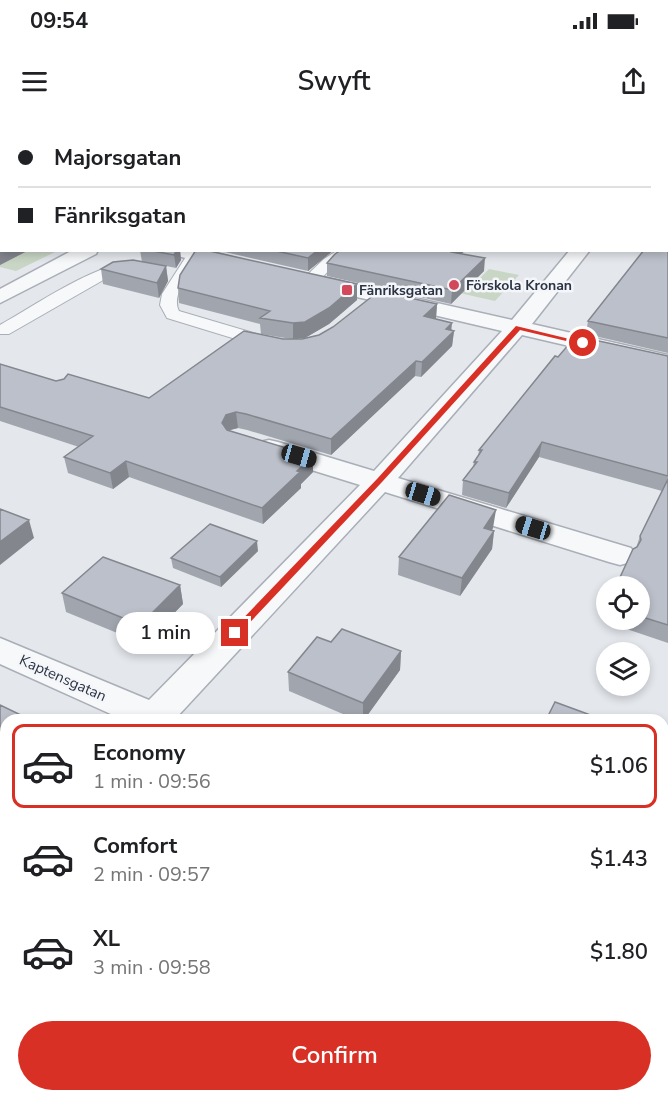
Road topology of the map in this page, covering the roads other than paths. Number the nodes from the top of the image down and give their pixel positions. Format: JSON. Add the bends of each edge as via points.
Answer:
{"nodes":[{"id":1,"x":85,"y":252,"type":"edge"},
{"id":2,"x":346,"y":252,"type":"edge"},
{"id":3,"x":579,"y":252,"type":"edge"},
{"id":4,"x":185,"y":253,"type":"edge"},
{"id":5,"x":252,"y":267,"type":"edge"},
{"id":6,"x":147,"y":269,"type":"edge"},
{"id":7,"x":287,"y":275,"type":"edge"},
{"id":8,"x":311,"y":280,"type":"junction"},
{"id":9,"x":375,"y":296,"type":"junction"},
{"id":10,"x":0,"y":297,"type":"edge"},
{"id":11,"x":357,"y":310,"type":"edge"},
{"id":12,"x":518,"y":328,"type":"junction"},
{"id":13,"x":3,"y":330,"type":"dead end"},
{"id":14,"x":284,"y":345,"type":"edge"},
{"id":15,"x":668,"y":362,"type":"edge"},
{"id":16,"x":249,"y":442,"type":"edge"},
{"id":17,"x":380,"y":480,"type":"junction"},
{"id":18,"x":620,"y":555,"type":"dead end"},
{"id":19,"x":0,"y":650,"type":"edge"},
{"id":20,"x":146,"y":714,"type":"edge"},
{"id":21,"x":162,"y":714,"type":"edge"}],
"edges":[{"from":1,"to":10,"type":"street"},
{"from":2,"to":8,"type":"lane"},
{"from":3,"to":12,"type":"street"},
{"from":4,"to":5,"type":"street"},
{"from":4,"to":14,"type":"lane","via":[[170,294],[168,305],[173,314]]},
{"from":6,"to":13,"type":"lane","via":[[121,267],[108,272]]},
{"from":7,"to":8,"type":"street"},
{"from":8,"to":9,"type":"street"},
{"from":9,"to":11,"type":"lane"},
{"from":9,"to":12,"type":"street"},
{"from":12,"to":15,"type":"street"},
{"from":12,"to":17,"type":"street"},
{"from":16,"to":17,"type":"street"},
{"from":17,"to":18,"type":"street"},
{"from":17,"to":21,"type":"street"},
{"from":19,"to":20,"type":"street","name":"Kaptensgatan"}]}
